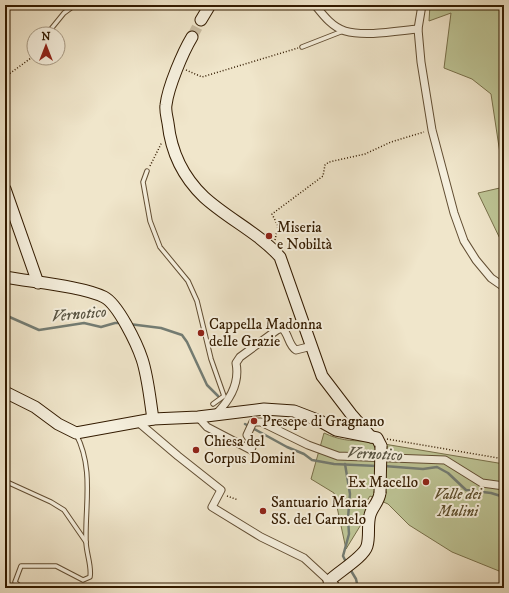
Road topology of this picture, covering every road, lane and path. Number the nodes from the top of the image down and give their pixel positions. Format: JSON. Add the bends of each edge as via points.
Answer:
{"nodes":[{"id":1,"x":75,"y":5,"type":"edge"},
{"id":2,"x":210,"y":5,"type":"edge"},
{"id":3,"x":314,"y":5,"type":"edge"},
{"id":4,"x":422,"y":5,"type":"edge"},
{"id":5,"x":201,"y":20,"type":"tunnel mouth"},
{"id":6,"x":53,"y":26,"type":"edge"},
{"id":7,"x":418,"y":29,"type":"junction"},
{"id":8,"x":344,"y":31,"type":"junction"},
{"id":9,"x":192,"y":37,"type":"tunnel mouth"},
{"id":10,"x":302,"y":47,"type":"joint"},
{"id":11,"x":26,"y":62,"type":"edge"},
{"id":12,"x":178,"y":68,"type":"junction"},
{"id":13,"x":5,"y":77,"type":"edge"},
{"id":14,"x":432,"y":130,"type":"junction"},
{"id":15,"x":163,"y":140,"type":"dead end"},
{"id":16,"x":147,"y":171,"type":"joint"},
{"id":17,"x":5,"y":189,"type":"edge"},
{"id":18,"x":270,"y":246,"type":"junction"},
{"id":19,"x":5,"y":277,"type":"edge"},
{"id":20,"x":38,"y":283,"type":"junction"},
{"id":21,"x":504,"y":287,"type":"edge"},
{"id":22,"x":312,"y":346,"type":"junction"},
{"id":23,"x":5,"y":392,"type":"edge"},
{"id":24,"x":214,"y":409,"type":"junction"},
{"id":25,"x":351,"y":414,"type":"junction"},
{"id":26,"x":198,"y":417,"type":"junction"},
{"id":27,"x":153,"y":419,"type":"junction"},
{"id":28,"x":138,"y":422,"type":"junction"},
{"id":29,"x":343,"y":431,"type":"junction"},
{"id":30,"x":76,"y":434,"type":"junction"},
{"id":31,"x":377,"y":440,"type":"junction"},
{"id":32,"x":504,"y":459,"type":"edge"},
{"id":33,"x":7,"y":482,"type":"dead end"},
{"id":34,"x":504,"y":486,"type":"edge"},
{"id":35,"x":219,"y":492,"type":"junction"},
{"id":36,"x":238,"y":500,"type":"dead end"},
{"id":37,"x":86,"y":542,"type":"junction"},
{"id":38,"x":334,"y":581,"type":"edge"},
{"id":39,"x":22,"y":588,"type":"edge"}],
"edges":[{"from":1,"to":6,"type":"lane"},
{"from":2,"to":5,"type":"street"},
{"from":3,"to":8,"type":"street","via":[[330,22]]},
{"from":4,"to":7,"type":"street"},
{"from":7,"to":8,"type":"street","via":[[363,33]]},
{"from":7,"to":14,"type":"street"},
{"from":8,"to":10,"type":"lane"},
{"from":9,"to":12,"type":"street"},
{"from":10,"to":12,"type":"path","via":[[202,77]]},
{"from":11,"to":13,"type":"path"},
{"from":12,"to":18,"type":"street","via":[[165,105],[175,157],[193,186],[205,198]]},
{"from":14,"to":18,"type":"path","via":[[391,142],[365,154],[329,162],[325,165],[323,176],[272,214],[278,230],[277,238]]},
{"from":14,"to":21,"type":"street","via":[[464,241],[491,278]]},
{"from":15,"to":16,"type":"path"},
{"from":16,"to":24,"type":"lane","via":[[143,182],[145,195],[150,221],[160,247],[188,281],[197,300],[207,346],[224,396]]},
{"from":17,"to":20,"type":"street"},
{"from":18,"to":22,"type":"street","via":[[280,257]]},
{"from":19,"to":20,"type":"street"},
{"from":20,"to":27,"type":"street","via":[[81,290],[104,297],[119,313],[142,359]]},
{"from":22,"to":24,"type":"street","via":[[296,350],[286,332],[282,328],[277,330],[240,357],[236,363],[238,372],[235,386],[228,399]]},
{"from":22,"to":25,"type":"street","via":[[326,382]]},
{"from":23,"to":30,"type":"street","via":[[35,407]]},
{"from":24,"to":26,"type":"street"},
{"from":24,"to":29,"type":"street","via":[[239,412],[264,409],[294,412]]},
{"from":25,"to":29,"type":"street","via":[[350,426]]},
{"from":25,"to":31,"type":"street"},
{"from":26,"to":27,"type":"street"},
{"from":26,"to":34,"type":"street","via":[[207,427],[252,450],[253,444],[247,435],[253,422],[261,422],[308,445],[338,456],[445,460],[482,483]]},
{"from":27,"to":28,"type":"street"},
{"from":28,"to":30,"type":"street"},
{"from":28,"to":35,"type":"street","via":[[221,490]]},
{"from":29,"to":31,"type":"street"},
{"from":30,"to":37,"type":"lane","via":[[88,477]]},
{"from":31,"to":32,"type":"path"},
{"from":31,"to":38,"type":"street","bridge":true,"via":[[380,493],[370,516],[367,548]]},
{"from":33,"to":37,"type":"lane","via":[[64,510]]},
{"from":35,"to":36,"type":"path"},
{"from":35,"to":38,"type":"street","via":[[212,507],[261,537],[304,558]]},
{"from":37,"to":39,"type":"lane","via":[[89,579],[83,580],[56,566],[21,566],[15,582]]}]}
